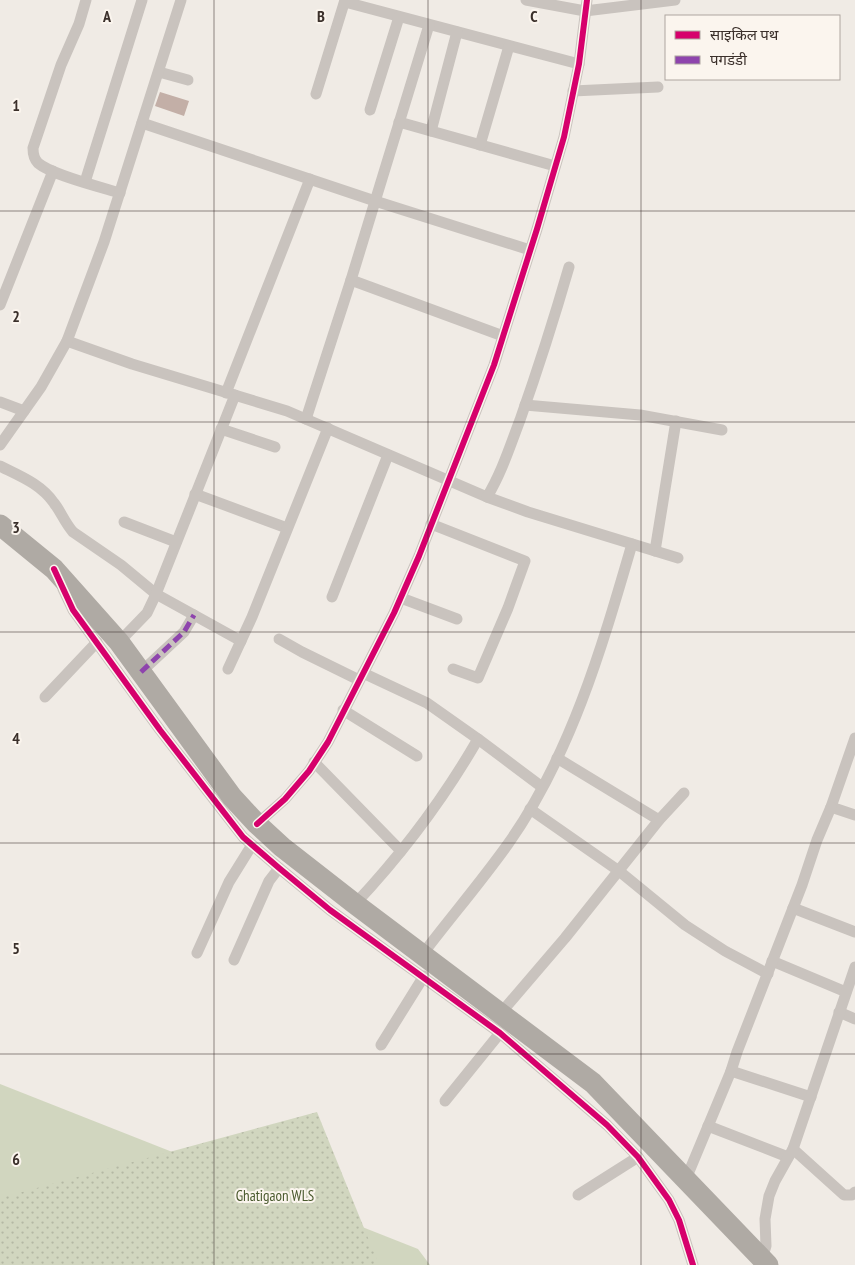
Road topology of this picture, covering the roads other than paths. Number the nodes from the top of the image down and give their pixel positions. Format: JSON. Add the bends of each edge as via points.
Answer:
{"nodes":[{"id":1,"x":86,"y":0,"type":"edge"},
{"id":2,"x":142,"y":0,"type":"edge"},
{"id":3,"x":181,"y":0,"type":"edge"},
{"id":4,"x":675,"y":0,"type":"edge"},
{"id":5,"x":345,"y":1,"type":"edge"},
{"id":6,"x":533,"y":1,"type":"edge"},
{"id":7,"x":586,"y":6,"type":"edge"},
{"id":8,"x":399,"y":17,"type":"junction"},
{"id":9,"x":429,"y":24,"type":"junction"},
{"id":10,"x":457,"y":32,"type":"junction"},
{"id":11,"x":509,"y":46,"type":"junction"},
{"id":12,"x":579,"y":64,"type":"junction"},
{"id":13,"x":159,"y":72,"type":"junction"},
{"id":14,"x":188,"y":80,"type":"dead end"},
{"id":15,"x":658,"y":87,"type":"dead end"},
{"id":16,"x":573,"y":91,"type":"junction"},
{"id":17,"x":316,"y":94,"type":"dead end"},
{"id":18,"x":370,"y":110,"type":"dead end"},
{"id":19,"x":399,"y":122,"type":"junction"},
{"id":20,"x":142,"y":123,"type":"junction"},
{"id":21,"x":431,"y":131,"type":"junction"},
{"id":22,"x":480,"y":145,"type":"junction"},
{"id":23,"x":556,"y":166,"type":"junction"},
{"id":24,"x":54,"y":172,"type":"junction"},
{"id":25,"x":310,"y":179,"type":"junction"},
{"id":26,"x":85,"y":182,"type":"junction"},
{"id":27,"x":120,"y":193,"type":"junction"},
{"id":28,"x":375,"y":201,"type":"junction"},
{"id":29,"x":530,"y":250,"type":"junction"},
{"id":30,"x":570,"y":267,"type":"dead end"},
{"id":31,"x":351,"y":280,"type":"junction"},
{"id":32,"x":0,"y":306,"type":"edge"},
{"id":33,"x":503,"y":336,"type":"junction"},
{"id":34,"x":67,"y":341,"type":"junction"},
{"id":35,"x":230,"y":394,"type":"junction"},
{"id":36,"x":0,"y":402,"type":"edge"},
{"id":37,"x":525,"y":405,"type":"junction"},
{"id":38,"x":24,"y":411,"type":"junction"},
{"id":39,"x":306,"y":419,"type":"junction"},
{"id":40,"x":676,"y":421,"type":"junction"},
{"id":41,"x":328,"y":428,"type":"junction"},
{"id":42,"x":221,"y":429,"type":"junction"},
{"id":43,"x":722,"y":430,"type":"dead end"},
{"id":44,"x":0,"y":445,"type":"edge"},
{"id":45,"x":275,"y":448,"type":"dead end"},
{"id":46,"x":388,"y":455,"type":"junction"},
{"id":47,"x":0,"y":466,"type":"edge"},
{"id":48,"x":447,"y":480,"type":"junction"},
{"id":49,"x":195,"y":494,"type":"junction"},
{"id":50,"x":488,"y":497,"type":"junction"},
{"id":51,"x":124,"y":522,"type":"dead end"},
{"id":52,"x":430,"y":524,"type":"junction"},
{"id":53,"x":0,"y":525,"type":"edge"},
{"id":54,"x":287,"y":528,"type":"junction"},
{"id":55,"x":176,"y":542,"type":"junction"},
{"id":56,"x":632,"y":544,"type":"junction"},
{"id":57,"x":655,"y":551,"type":"junction"},
{"id":58,"x":678,"y":558,"type":"dead end"},
{"id":59,"x":54,"y":569,"type":"junction"},
{"id":60,"x":156,"y":594,"type":"junction"},
{"id":61,"x":332,"y":597,"type":"dead end"},
{"id":62,"x":401,"y":598,"type":"junction"},
{"id":63,"x":194,"y":615,"type":"junction"},
{"id":64,"x":457,"y":620,"type":"dead end"},
{"id":65,"x":279,"y":639,"type":"dead end"},
{"id":66,"x":241,"y":641,"type":"junction"},
{"id":67,"x":97,"y":642,"type":"junction"},
{"id":68,"x":119,"y":642,"type":"junction"},
{"id":69,"x":453,"y":668,"type":"dead end"},
{"id":70,"x":228,"y":670,"type":"dead end"},
{"id":71,"x":141,"y":672,"type":"junction"},
{"id":72,"x":361,"y":676,"type":"junction"},
{"id":73,"x":45,"y":697,"type":"dead end"},
{"id":74,"x":343,"y":710,"type":"junction"},
{"id":75,"x":478,"y":738,"type":"junction"},
{"id":76,"x":855,"y":738,"type":"edge"},
{"id":77,"x":418,"y":756,"type":"dead end"},
{"id":78,"x":557,"y":758,"type":"junction"},
{"id":79,"x":314,"y":762,"type":"junction"},
{"id":80,"x":542,"y":787,"type":"junction"},
{"id":81,"x":684,"y":793,"type":"dead end"},
{"id":82,"x":831,"y":807,"type":"junction"},
{"id":83,"x":530,"y":809,"type":"junction"},
{"id":84,"x":855,"y":815,"type":"edge"},
{"id":85,"x":659,"y":820,"type":"junction"},
{"id":86,"x":257,"y":824,"type":"junction"},
{"id":87,"x":252,"y":845,"type":"junction"},
{"id":88,"x":401,"y":851,"type":"junction"},
{"id":89,"x":279,"y":868,"type":"junction"},
{"id":90,"x":619,"y":871,"type":"junction"},
{"id":91,"x":355,"y":904,"type":"junction"},
{"id":92,"x":793,"y":908,"type":"junction"},
{"id":93,"x":855,"y":932,"type":"edge"},
{"id":94,"x":197,"y":953,"type":"dead end"},
{"id":95,"x":422,"y":955,"type":"junction"},
{"id":96,"x":234,"y":960,"type":"dead end"},
{"id":97,"x":772,"y":961,"type":"junction"},
{"id":98,"x":855,"y":967,"type":"edge"},
{"id":99,"x":768,"y":974,"type":"junction"},
{"id":100,"x":424,"y":976,"type":"junction"},
{"id":101,"x":846,"y":992,"type":"junction"},
{"id":102,"x":839,"y":1012,"type":"junction"},
{"id":103,"x":855,"y":1019,"type":"edge"},
{"id":104,"x":500,"y":1023,"type":"junction"},
{"id":105,"x":381,"y":1045,"type":"dead end"},
{"id":106,"x":731,"y":1071,"type":"junction"},
{"id":107,"x":811,"y":1097,"type":"junction"},
{"id":108,"x":445,"y":1102,"type":"dead end"},
{"id":109,"x":708,"y":1126,"type":"junction"},
{"id":110,"x":790,"y":1153,"type":"junction"},
{"id":111,"x":638,"y":1157,"type":"junction"},
{"id":112,"x":686,"y":1179,"type":"junction"},
{"id":113,"x":855,"y":1192,"type":"edge"},
{"id":114,"x":578,"y":1195,"type":"dead end"},
{"id":115,"x":765,"y":1262,"type":"edge"},
{"id":116,"x":693,"y":1265,"type":"edge"}],
"edges":[{"from":1,"to":24,"type":"street","via":[[33,148],[37,162]]},
{"from":2,"to":26,"type":"street"},
{"from":3,"to":13,"type":"street"},
{"from":4,"to":7,"type":"street"},
{"from":5,"to":8,"type":"street"},
{"from":5,"to":17,"type":"street"},
{"from":6,"to":7,"type":"street"},
{"from":7,"to":12,"type":"street"},
{"from":8,"to":9,"type":"street"},
{"from":8,"to":18,"type":"street"},
{"from":9,"to":10,"type":"street"},
{"from":9,"to":19,"type":"street"},
{"from":10,"to":11,"type":"street"},
{"from":10,"to":21,"type":"street"},
{"from":11,"to":12,"type":"street"},
{"from":11,"to":22,"type":"street"},
{"from":12,"to":16,"type":"street"},
{"from":13,"to":14,"type":"street"},
{"from":13,"to":20,"type":"street"},
{"from":15,"to":16,"type":"street"},
{"from":16,"to":23,"type":"street"},
{"from":19,"to":21,"type":"street"},
{"from":19,"to":28,"type":"street"},
{"from":20,"to":25,"type":"street"},
{"from":20,"to":27,"type":"street"},
{"from":21,"to":22,"type":"street"},
{"from":22,"to":23,"type":"street"},
{"from":23,"to":29,"type":"street"},
{"from":24,"to":26,"type":"street"},
{"from":24,"to":32,"type":"street"},
{"from":25,"to":28,"type":"street"},
{"from":25,"to":35,"type":"street"},
{"from":26,"to":27,"type":"street"},
{"from":27,"to":34,"type":"street"},
{"from":28,"to":29,"type":"street"},
{"from":28,"to":31,"type":"street"},
{"from":29,"to":33,"type":"street"},
{"from":30,"to":37,"type":"street"},
{"from":31,"to":33,"type":"street"},
{"from":31,"to":39,"type":"street"},
{"from":33,"to":48,"type":"street"},
{"from":34,"to":35,"type":"street"},
{"from":34,"to":38,"type":"street"},
{"from":35,"to":39,"type":"street"},
{"from":35,"to":42,"type":"street"},
{"from":36,"to":38,"type":"street"},
{"from":37,"to":40,"type":"street"},
{"from":37,"to":50,"type":"street"},
{"from":38,"to":44,"type":"street"},
{"from":39,"to":41,"type":"street"},
{"from":40,"to":43,"type":"street"},
{"from":40,"to":57,"type":"street"},
{"from":41,"to":46,"type":"street"},
{"from":41,"to":54,"type":"street"},
{"from":42,"to":45,"type":"street"},
{"from":42,"to":49,"type":"street"},
{"from":46,"to":48,"type":"street"},
{"from":46,"to":61,"type":"street"},
{"from":47,"to":60,"type":"street","via":[[46,492],[73,532]]},
{"from":48,"to":50,"type":"street"},
{"from":48,"to":52,"type":"street"},
{"from":49,"to":54,"type":"street"},
{"from":49,"to":55,"type":"street"},
{"from":50,"to":56,"type":"street"},
{"from":51,"to":55,"type":"street"},
{"from":52,"to":62,"type":"street"},
{"from":52,"to":69,"type":"street","via":[[525,561],[478,678]]},
{"from":53,"to":59,"type":"highway"},
{"from":54,"to":66,"type":"street"},
{"from":55,"to":60,"type":"street"},
{"from":56,"to":57,"type":"street"},
{"from":56,"to":78,"type":"street","via":[[582,701]]},
{"from":57,"to":58,"type":"street"},
{"from":59,"to":67,"type":"street","via":[[73,610]]},
{"from":59,"to":68,"type":"highway"},
{"from":60,"to":63,"type":"street"},
{"from":60,"to":68,"type":"street","via":[[147,613]]},
{"from":62,"to":64,"type":"street"},
{"from":62,"to":72,"type":"street"},
{"from":63,"to":66,"type":"street"},
{"from":63,"to":71,"type":"street","via":[[184,632]]},
{"from":65,"to":72,"type":"street"},
{"from":66,"to":70,"type":"street"},
{"from":67,"to":73,"type":"street"},
{"from":67,"to":87,"type":"street","via":[[160,730]]},
{"from":68,"to":71,"type":"highway"},
{"from":71,"to":86,"type":"highway","via":[[232,797]]},
{"from":72,"to":74,"type":"street"},
{"from":72,"to":75,"type":"street","via":[[427,703]]},
{"from":74,"to":77,"type":"street"},
{"from":74,"to":79,"type":"street"},
{"from":75,"to":80,"type":"street"},
{"from":75,"to":88,"type":"street","via":[[422,826]]},
{"from":76,"to":82,"type":"street"},
{"from":78,"to":80,"type":"street"},
{"from":78,"to":85,"type":"street"},
{"from":79,"to":86,"type":"street","via":[[285,799]]},
{"from":79,"to":88,"type":"street"},
{"from":80,"to":83,"type":"street"},
{"from":81,"to":85,"type":"street"},
{"from":82,"to":84,"type":"street"},
{"from":82,"to":92,"type":"street"},
{"from":83,"to":90,"type":"street"},
{"from":83,"to":95,"type":"street","via":[[508,844]]},
{"from":85,"to":90,"type":"street"},
{"from":86,"to":91,"type":"highway"},
{"from":87,"to":89,"type":"street"},
{"from":87,"to":94,"type":"street","via":[[229,882]]},
{"from":88,"to":91,"type":"street"},
{"from":89,"to":96,"type":"street","via":[[269,881]]},
{"from":89,"to":100,"type":"street","via":[[330,910]]},
{"from":90,"to":99,"type":"street","via":[[685,924]]},
{"from":90,"to":104,"type":"street"},
{"from":91,"to":95,"type":"highway"},
{"from":92,"to":93,"type":"street"},
{"from":92,"to":97,"type":"street"},
{"from":95,"to":104,"type":"highway"},
{"from":97,"to":99,"type":"street"},
{"from":97,"to":101,"type":"street"},
{"from":98,"to":101,"type":"street"},
{"from":99,"to":106,"type":"street"},
{"from":100,"to":104,"type":"street"},
{"from":100,"to":105,"type":"street"},
{"from":101,"to":102,"type":"street"},
{"from":102,"to":103,"type":"street"},
{"from":102,"to":107,"type":"street"},
{"from":104,"to":108,"type":"street"},
{"from":104,"to":111,"type":"street"},
{"from":104,"to":112,"type":"highway","via":[[593,1083]]},
{"from":106,"to":107,"type":"street"},
{"from":106,"to":109,"type":"street"},
{"from":107,"to":110,"type":"street"},
{"from":109,"to":110,"type":"street"},
{"from":109,"to":112,"type":"street"},
{"from":110,"to":113,"type":"street","via":[[844,1195]]},
{"from":110,"to":115,"type":"street","via":[[768,1202]]},
{"from":111,"to":114,"type":"street"},
{"from":111,"to":116,"type":"street","via":[[679,1220]]},
{"from":112,"to":115,"type":"highway"}]}
